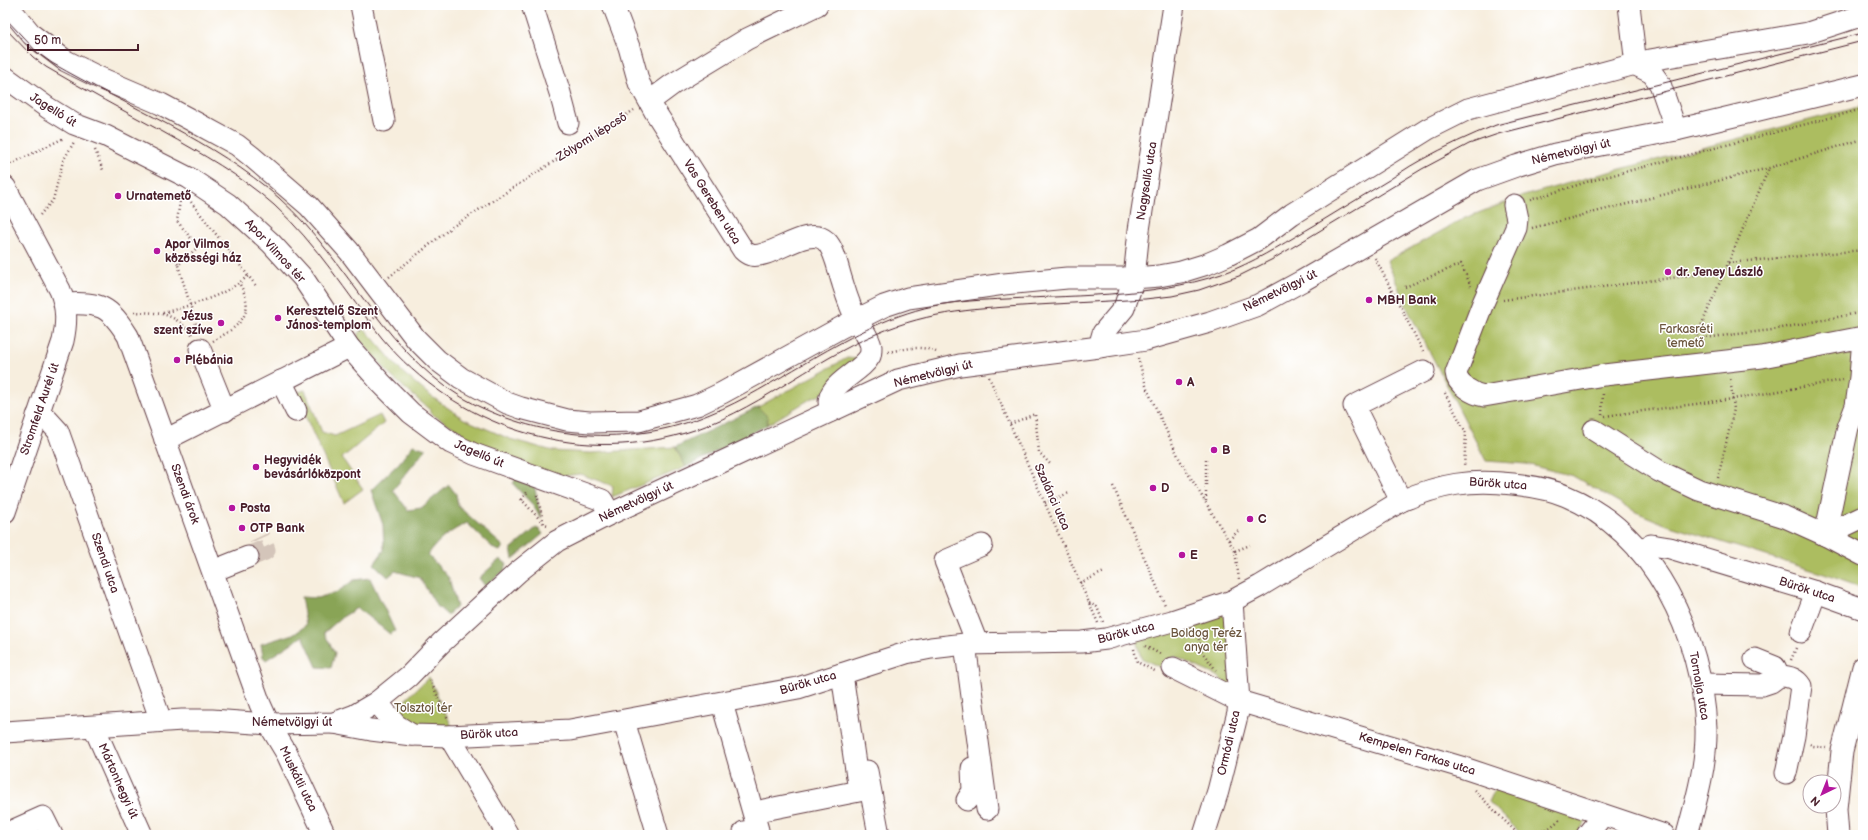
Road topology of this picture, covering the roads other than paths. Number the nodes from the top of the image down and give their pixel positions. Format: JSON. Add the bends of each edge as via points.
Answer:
{"nodes":[{"id":1,"x":6,"y":5,"type":"edge"},
{"id":2,"x":361,"y":5,"type":"edge"},
{"id":3,"x":532,"y":5,"type":"edge"},
{"id":4,"x":613,"y":5,"type":"edge"},
{"id":5,"x":817,"y":5,"type":"edge"},
{"id":6,"x":1174,"y":5,"type":"edge"},
{"id":7,"x":1629,"y":5,"type":"edge"},
{"id":8,"x":1863,"y":15,"type":"edge"},
{"id":9,"x":1636,"y":65,"type":"junction"},
{"id":10,"x":5,"y":76,"type":"edge"},
{"id":11,"x":1863,"y":85,"type":"edge"},
{"id":12,"x":650,"y":101,"type":"junction"},
{"id":13,"x":384,"y":121,"type":"dead end"},
{"id":14,"x":568,"y":123,"type":"dead end"},
{"id":15,"x":1676,"y":130,"type":"junction"},
{"id":16,"x":78,"y":136,"type":"joint"},
{"id":17,"x":5,"y":187,"type":"edge"},
{"id":18,"x":1514,"y":204,"type":"road end"},
{"id":19,"x":1134,"y":278,"type":"junction"},
{"id":20,"x":65,"y":304,"type":"junction"},
{"id":21,"x":856,"y":320,"type":"junction"},
{"id":22,"x":347,"y":344,"type":"junction"},
{"id":23,"x":1099,"y":347,"type":"junction"},
{"id":24,"x":200,"y":349,"type":"road end"},
{"id":25,"x":1424,"y":371,"type":"dead end"},
{"id":26,"x":281,"y":381,"type":"junction"},
{"id":27,"x":225,"y":411,"type":"junction"},
{"id":28,"x":296,"y":411,"type":"dead end"},
{"id":29,"x":831,"y":411,"type":"junction"},
{"id":30,"x":37,"y":416,"type":"junction"},
{"id":31,"x":1598,"y":423,"type":"road end"},
{"id":32,"x":165,"y":440,"type":"junction"},
{"id":33,"x":1401,"y":501,"type":"junction"},
{"id":34,"x":5,"y":512,"type":"edge"},
{"id":35,"x":610,"y":514,"type":"junction"},
{"id":36,"x":1863,"y":517,"type":"edge"},
{"id":37,"x":1825,"y":535,"type":"junction"},
{"id":38,"x":982,"y":545,"type":"dead end"},
{"id":39,"x":1639,"y":550,"type":"junction"},
{"id":40,"x":1863,"y":555,"type":"edge"},
{"id":41,"x":248,"y":557,"type":"tunnel mouth"},
{"id":42,"x":213,"y":571,"type":"junction"},
{"id":43,"x":1816,"y":592,"type":"junction"},
{"id":44,"x":1237,"y":598,"type":"junction"},
{"id":45,"x":1863,"y":609,"type":"edge"},
{"id":46,"x":1801,"y":632,"type":"road end"},
{"id":47,"x":965,"y":644,"type":"junction"},
{"id":48,"x":1755,"y":659,"type":"dead end"},
{"id":49,"x":1863,"y":667,"type":"edge"},
{"id":50,"x":1172,"y":668,"type":"dead end"},
{"id":51,"x":846,"y":673,"type":"junction"},
{"id":52,"x":1782,"y":676,"type":"junction"},
{"id":53,"x":1701,"y":684,"type":"junction"},
{"id":54,"x":1239,"y":701,"type":"junction"},
{"id":55,"x":377,"y":702,"type":"junction"},
{"id":56,"x":729,"y":702,"type":"junction"},
{"id":57,"x":160,"y":721,"type":"junction"},
{"id":58,"x":624,"y":721,"type":"junction"},
{"id":59,"x":334,"y":723,"type":"junction"},
{"id":60,"x":269,"y":724,"type":"junction"},
{"id":61,"x":94,"y":727,"type":"junction"},
{"id":62,"x":450,"y":729,"type":"junction"},
{"id":63,"x":5,"y":732,"type":"edge"},
{"id":64,"x":412,"y":735,"type":"junction"},
{"id":65,"x":1786,"y":773,"type":"dead end"},
{"id":66,"x":967,"y":800,"type":"dead end"},
{"id":67,"x":987,"y":809,"type":"dead end"},
{"id":68,"x":764,"y":810,"type":"junction"},
{"id":69,"x":1603,"y":815,"type":"junction"},
{"id":70,"x":744,"y":832,"type":"dead end"},
{"id":71,"x":5,"y":834,"type":"edge"},
{"id":72,"x":52,"y":835,"type":"edge"},
{"id":73,"x":142,"y":835,"type":"edge"},
{"id":74,"x":325,"y":835,"type":"edge"},
{"id":75,"x":508,"y":835,"type":"edge"},
{"id":76,"x":658,"y":835,"type":"edge"},
{"id":77,"x":771,"y":835,"type":"edge"},
{"id":78,"x":879,"y":835,"type":"edge"},
{"id":79,"x":1204,"y":835,"type":"edge"},
{"id":80,"x":1587,"y":835,"type":"edge"},
{"id":81,"x":1664,"y":835,"type":"edge"},
{"id":82,"x":1687,"y":835,"type":"edge"},
{"id":83,"x":1838,"y":835,"type":"edge"}],
"edges":[{"from":1,"to":21,"type":"street","via":[[32,36],[66,61],[161,104],[237,145],[309,206],[349,251],[416,339],[437,360],[460,378],[507,403],[567,420],[639,421],[697,404],[722,393]]},
{"from":2,"to":13,"type":"street"},
{"from":3,"to":14,"type":"street"},
{"from":4,"to":12,"type":"street","name":"Vas Gereben utca","via":[[639,83]]},
{"from":5,"to":12,"type":"street","via":[[747,39]]},
{"from":6,"to":19,"type":"street","name":"Nagysalló utca","via":[[1139,230]]},
{"from":7,"to":9,"type":"street"},
{"from":8,"to":9,"type":"street","via":[[1808,33],[1650,60]]},
{"from":9,"to":15,"type":"street","via":[[1652,73],[1660,84]]},
{"from":9,"to":19,"type":"street","via":[[1468,109],[1428,130],[1292,214],[1259,239],[1228,255],[1182,272]]},
{"from":10,"to":16,"type":"street","name":"Jagelló út","via":[[48,108]]},
{"from":11,"to":15,"type":"street","name":"Németvölgyi út"},
{"from":12,"to":21,"type":"street","name":"Vas Gereben utca","via":[[743,250],[752,255],[762,254],[795,241],[812,238],[825,241],[835,259]]},
{"from":15,"to":23,"type":"street","name":"Németvölgyi út","via":[[1555,154],[1477,180],[1258,305],[1146,340]]},
{"from":16,"to":22,"type":"street","name":"Apor Vilmos tér","via":[[106,136],[189,178],[228,204],[257,229],[294,268]]},
{"from":17,"to":20,"type":"street","via":[[49,267]]},
{"from":18,"to":37,"type":"street","via":[[1516,228],[1456,373],[1459,382],[1476,395],[1484,396],[1604,375],[1762,357],[1863,337],[1856,406],[1848,427]]},
{"from":19,"to":21,"type":"street","via":[[1067,278],[934,293],[884,306]]},
{"from":19,"to":23,"type":"street","name":"Nagysalló utca","via":[[1124,308],[1103,333]]},
{"from":20,"to":30,"type":"street","name":"Stromfeld Aurél út","via":[[67,318],[64,335]]},
{"from":20,"to":32,"type":"street","name":"Szendi árok","via":[[97,304],[113,315],[128,336]]},
{"from":21,"to":29,"type":"street","name":"Vas Gereben utca","via":[[871,346],[870,355],[830,394],[828,404]]},
{"from":22,"to":26,"type":"street"},
{"from":22,"to":35,"type":"street","name":"Jagelló út","via":[[411,413],[451,443],[474,454],[602,500]]},
{"from":23,"to":29,"type":"street","name":"Németvölgyi út","via":[[960,365],[898,380]]},
{"from":24,"to":27,"type":"street"},
{"from":25,"to":33,"type":"street","via":[[1354,406]]},
{"from":26,"to":27,"type":"street"},
{"from":26,"to":28,"type":"street"},
{"from":27,"to":32,"type":"street"},
{"from":29,"to":35,"type":"street","name":"Németvölgyi út"},
{"from":30,"to":34,"type":"street","name":"Stromfeld Aurél út"},
{"from":30,"to":57,"type":"street","name":"Szendi utca","via":[[47,419],[58,431]]},
{"from":31,"to":37,"type":"street","via":[[1659,471],[1699,490],[1785,518]]},
{"from":32,"to":42,"type":"street","name":"Szendi árok"},
{"from":33,"to":39,"type":"street","name":"Bürök utca","via":[[1441,486],[1464,482],[1502,483],[1545,489],[1566,496],[1599,514],[1621,531]]},
{"from":33,"to":44,"type":"street","name":"Bürök utca"},
{"from":35,"to":55,"type":"street","name":"Németvölgyi út","via":[[569,534],[541,552],[441,643],[409,676]]},
{"from":36,"to":37,"type":"street"},
{"from":37,"to":40,"type":"street"},
{"from":38,"to":47,"type":"street","via":[[946,561]]},
{"from":39,"to":43,"type":"street","name":"Bürök utca","via":[[1651,544],[1670,548]]},
{"from":39,"to":53,"type":"street","name":"Tornalja utca","via":[[1659,577],[1682,621]]},
{"from":41,"to":42,"type":"street"},
{"from":42,"to":60,"type":"street","name":"Szendi árok"},
{"from":43,"to":45,"type":"street","name":"Bürök utca"},
{"from":43,"to":46,"type":"street"},
{"from":44,"to":47,"type":"street","name":"Bürök utca","via":[[1153,626],[1106,638],[1082,642]]},
{"from":44,"to":54,"type":"street","name":"Ormódi utca"},
{"from":47,"to":51,"type":"street","name":"Bürök utca","via":[[906,653]]},
{"from":47,"to":66,"type":"street","via":[[973,773],[973,791]]},
{"from":47,"to":67,"type":"street"},
{"from":48,"to":52,"type":"street","via":[[1775,668]]},
{"from":49,"to":83,"type":"street","via":[[1842,751],[1836,809]]},
{"from":50,"to":54,"type":"street","name":"Kempelen Farkas utca"},
{"from":51,"to":56,"type":"street","name":"Bürök utca","via":[[798,688]]},
{"from":51,"to":68,"type":"street","via":[[860,791]]},
{"from":51,"to":78,"type":"street"},
{"from":52,"to":53,"type":"street","via":[[1762,685]]},
{"from":52,"to":65,"type":"street","via":[[1797,680],[1802,686]]},
{"from":53,"to":82,"type":"street","name":"Tornalja utca","via":[[1706,729],[1705,748],[1703,768]]},
{"from":54,"to":69,"type":"street","name":"Kempelen Farkas utca","via":[[1461,767]]},
{"from":54,"to":79,"type":"street","name":"Ormódi utca","via":[[1218,791]]},
{"from":55,"to":59,"type":"street","name":"Németvölgyi út","via":[[355,715]]},
{"from":55,"to":64,"type":"street","via":[[396,725]]},
{"from":56,"to":58,"type":"street","name":"Bürök utca"},
{"from":56,"to":68,"type":"street"},
{"from":56,"to":70,"type":"street","via":[[758,830]]},
{"from":57,"to":60,"type":"street","name":"Németvölgyi út","via":[[212,720]]},
{"from":57,"to":61,"type":"street","name":"Németvölgyi út"},
{"from":58,"to":62,"type":"street","name":"Bürök utca","via":[[570,730]]},
{"from":58,"to":76,"type":"street"},
{"from":59,"to":60,"type":"street","name":"Németvölgyi út"},
{"from":59,"to":64,"type":"street","name":"Bürök utca"},
{"from":60,"to":74,"type":"street","name":"Muskátli utca","via":[[287,754]]},
{"from":61,"to":63,"type":"street","name":"Németvölgyi út"},
{"from":61,"to":73,"type":"street","name":"Mártonhegyi út"},
{"from":62,"to":64,"type":"street","name":"Bürök utca"},
{"from":62,"to":75,"type":"street"},
{"from":68,"to":77,"type":"street"},
{"from":69,"to":80,"type":"street"},
{"from":69,"to":81,"type":"street","name":"Kempelen Farkas utca"},
{"from":71,"to":72,"type":"street","via":[[43,817]]}]}
